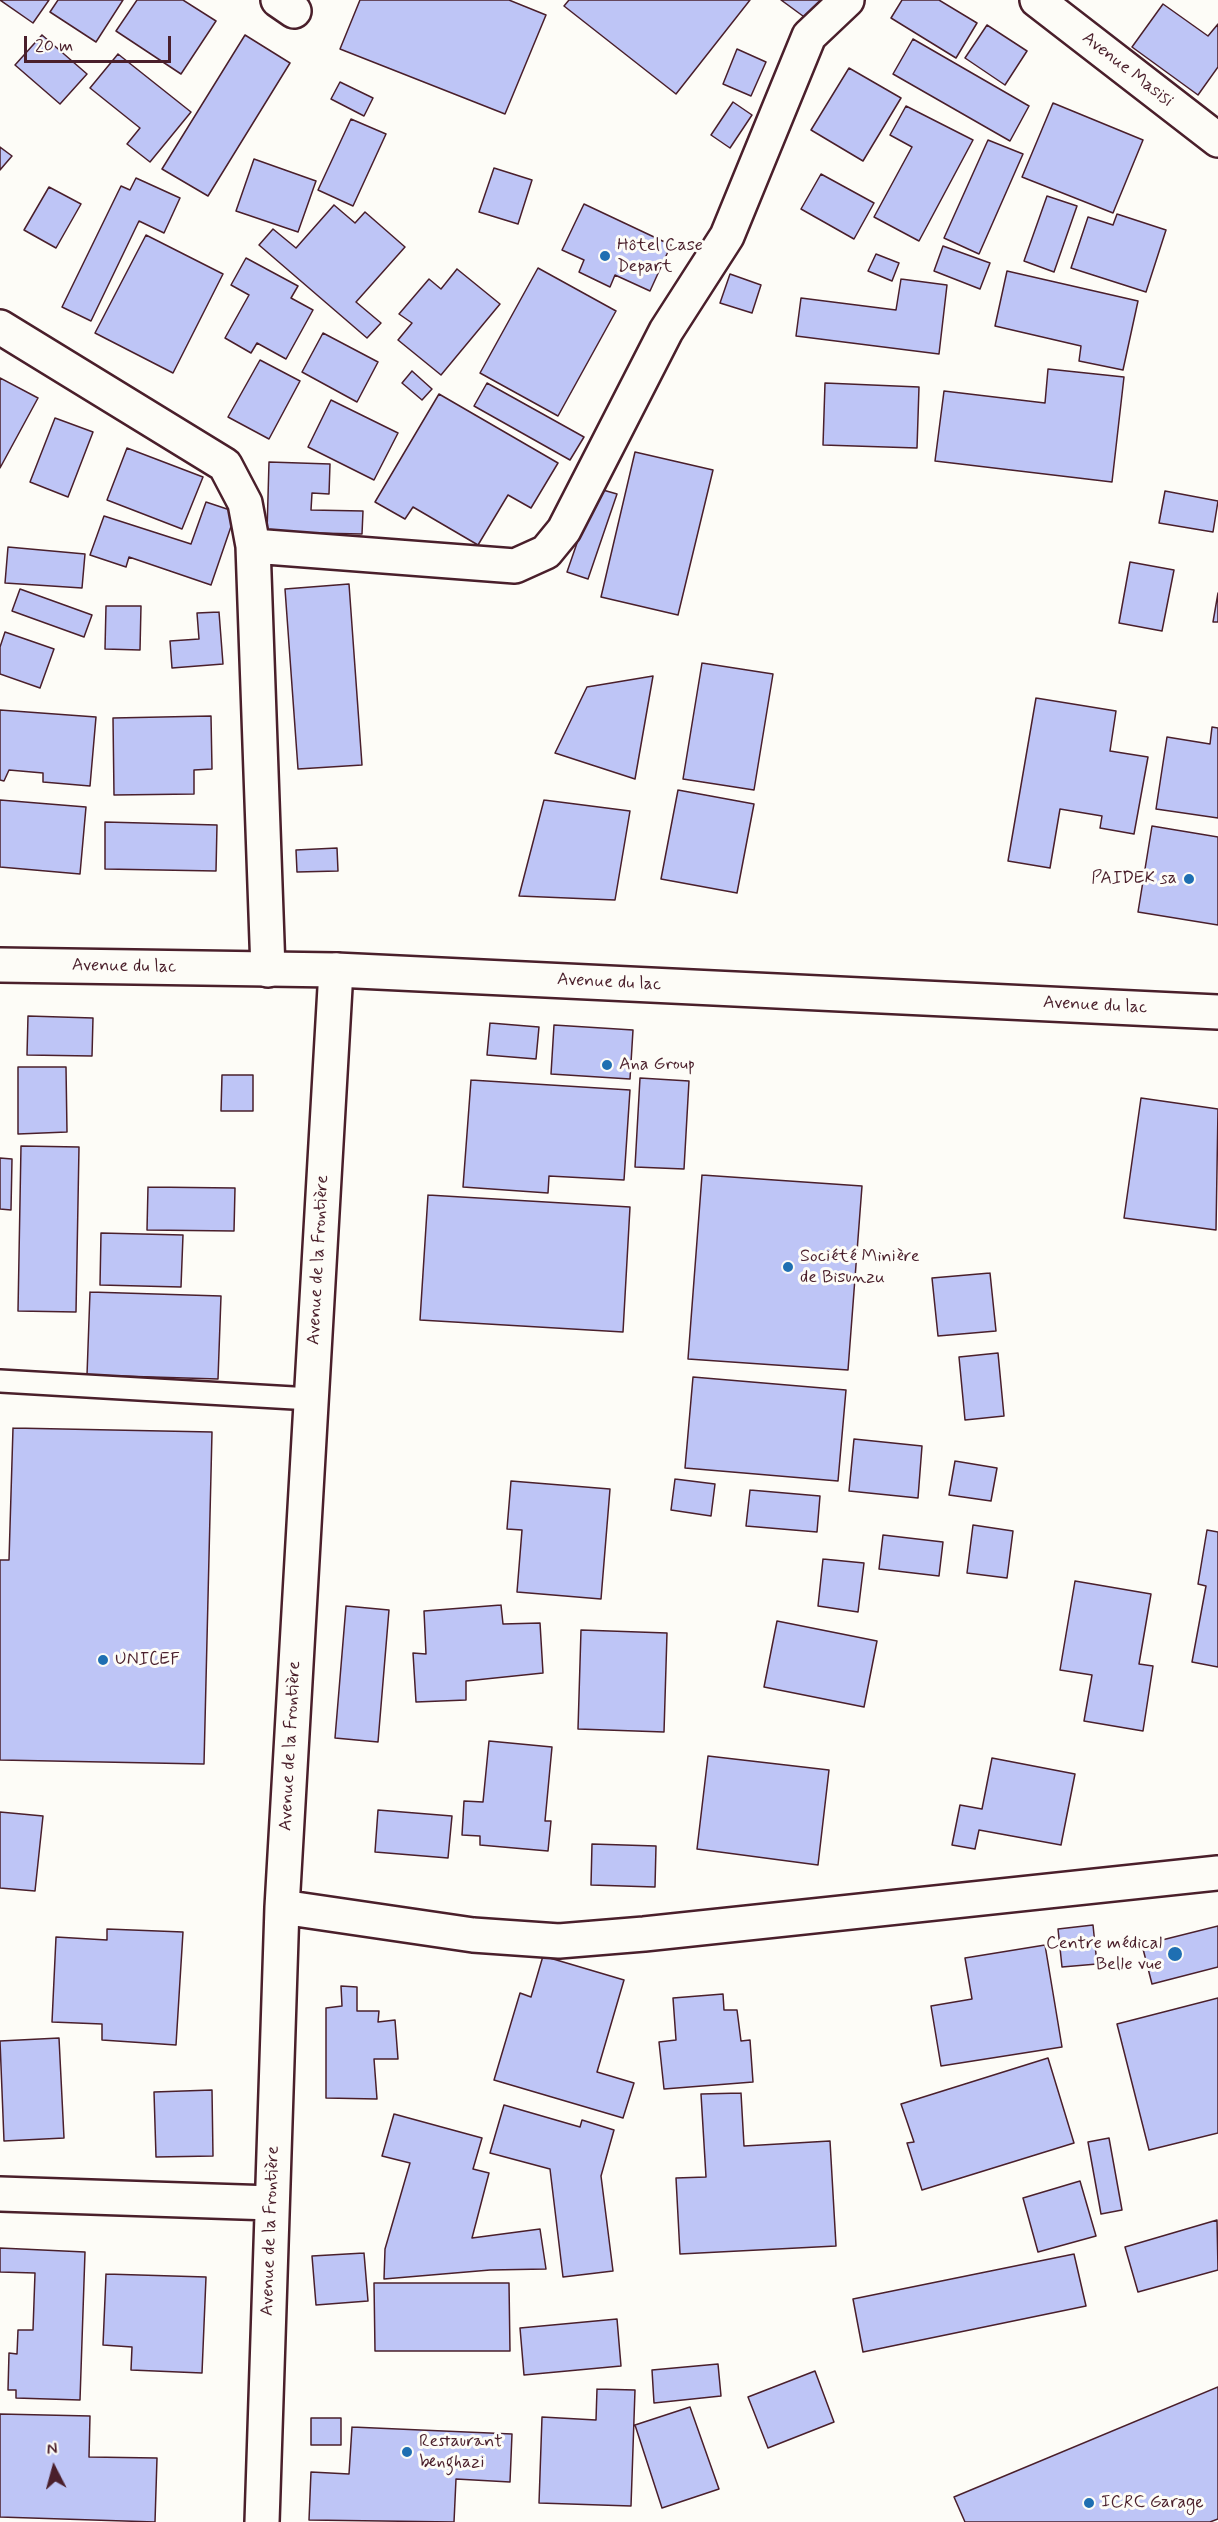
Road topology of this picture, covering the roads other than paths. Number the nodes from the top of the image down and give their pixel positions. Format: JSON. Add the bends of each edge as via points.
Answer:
{"nodes":[{"id":1,"x":847,"y":0,"type":"edge"},
{"id":2,"x":1037,"y":0,"type":"edge"},
{"id":3,"x":1218,"y":140,"type":"edge"},
{"id":4,"x":0,"y":327,"type":"edge"},
{"id":5,"x":253,"y":546,"type":"junction"},
{"id":6,"x":0,"y":965,"type":"edge"},
{"id":7,"x":267,"y":970,"type":"junction"},
{"id":8,"x":336,"y":970,"type":"junction"},
{"id":9,"x":1218,"y":1012,"type":"edge"},
{"id":10,"x":0,"y":1381,"type":"edge"},
{"id":11,"x":311,"y":1399,"type":"junction"},
{"id":12,"x":1218,"y":1873,"type":"edge"},
{"id":13,"x":282,"y":1907,"type":"junction"},
{"id":14,"x":0,"y":2194,"type":"edge"},
{"id":15,"x":272,"y":2203,"type":"junction"},
{"id":16,"x":262,"y":2522,"type":"edge"}],
"edges":[{"from":1,"to":5,"type":"street","via":[[809,36],[727,236],[666,332],[564,530],[546,552],[515,566]]},
{"from":2,"to":3,"type":"street","name":"Avenue Masisi"},
{"from":4,"to":5,"type":"street","via":[[225,465],[245,502]]},
{"from":5,"to":7,"type":"street"},
{"from":6,"to":7,"type":"street","name":"Avenue du lac"},
{"from":7,"to":8,"type":"street","name":"Avenue du lac"},
{"from":8,"to":9,"type":"street","name":"Avenue du lac"},
{"from":8,"to":11,"type":"street","name":"Avenue de la Frontière"},
{"from":10,"to":11,"type":"lane"},
{"from":11,"to":13,"type":"street","name":"Avenue de la Frontière"},
{"from":12,"to":13,"type":"street","via":[[559,1941],[473,1935]]},
{"from":13,"to":15,"type":"street","name":"Avenue de la Frontière"},
{"from":14,"to":15,"type":"street"},
{"from":15,"to":16,"type":"street","name":"Avenue de la Frontière"}]}
